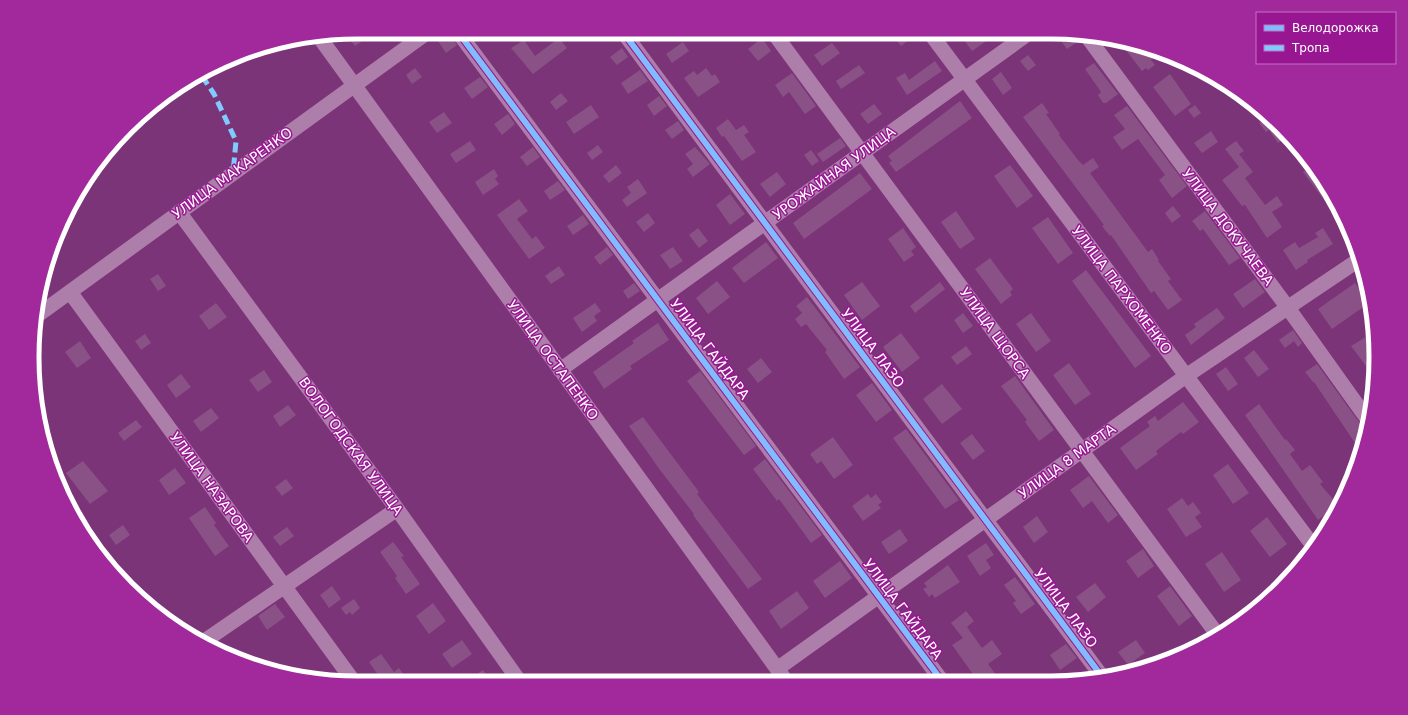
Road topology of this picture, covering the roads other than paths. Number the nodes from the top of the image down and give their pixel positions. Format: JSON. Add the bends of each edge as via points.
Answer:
{"nodes":[{"id":1,"x":418,"y":39,"type":"edge"},
{"id":2,"x":463,"y":39,"type":"edge"},
{"id":3,"x":628,"y":39,"type":"edge"},
{"id":4,"x":778,"y":39,"type":"edge"},
{"id":5,"x":935,"y":39,"type":"edge"},
{"id":6,"x":1021,"y":39,"type":"edge"},
{"id":7,"x":322,"y":41,"type":"edge"},
{"id":8,"x":1091,"y":42,"type":"edge"},
{"id":9,"x":965,"y":79,"type":"junction"},
{"id":10,"x":354,"y":86,"type":"junction"},
{"id":11,"x":862,"y":153,"type":"junction"},
{"id":12,"x":178,"y":212,"type":"junction"},
{"id":13,"x":765,"y":223,"type":"junction"},
{"id":14,"x":1354,"y":263,"type":"edge"},
{"id":15,"x":70,"y":292,"type":"junction"},
{"id":16,"x":658,"y":300,"type":"junction"},
{"id":17,"x":1288,"y":308,"type":"junction"},
{"id":18,"x":43,"y":312,"type":"edge"},
{"id":19,"x":560,"y":370,"type":"junction"},
{"id":20,"x":1186,"y":376,"type":"junction"},
{"id":21,"x":1364,"y":414,"type":"edge"},
{"id":22,"x":1082,"y":451,"type":"junction"},
{"id":23,"x":398,"y":509,"type":"junction"},
{"id":24,"x":986,"y":520,"type":"junction"},
{"id":25,"x":1310,"y":541,"type":"edge"},
{"id":26,"x":283,"y":586,"type":"junction"},
{"id":27,"x":879,"y":596,"type":"junction"},
{"id":28,"x":1214,"y":630,"type":"edge"},
{"id":29,"x":208,"y":638,"type":"edge"},
{"id":30,"x":777,"y":669,"type":"junction"},
{"id":31,"x":1099,"y":672,"type":"edge"},
{"id":32,"x":349,"y":676,"type":"edge"},
{"id":33,"x":516,"y":676,"type":"edge"},
{"id":34,"x":782,"y":676,"type":"edge"},
{"id":35,"x":938,"y":676,"type":"edge"}],
"edges":[{"from":1,"to":10,"type":"street","name":"УЛИЦА МАКАРЕНКО"},
{"from":2,"to":16,"type":"street","name":"УЛИЦА ГАЙДАРА"},
{"from":3,"to":13,"type":"street","name":"УЛИЦА ЛАЗО"},
{"from":4,"to":11,"type":"street","name":"УЛИЦА ЩОРСА"},
{"from":5,"to":9,"type":"street","name":"УЛИЦА ПАРХОМЕНКО"},
{"from":6,"to":9,"type":"street","name":"УРОЖАЙНАЯ УЛИЦА"},
{"from":7,"to":10,"type":"street","name":"УЛИЦА ОСТАПЕНКО"},
{"from":8,"to":17,"type":"street","name":"УЛИЦА ДОКУЧАЕВА"},
{"from":9,"to":11,"type":"street","name":"УРОЖАЙНАЯ УЛИЦА"},
{"from":9,"to":20,"type":"street","name":"УЛИЦА ПАРХОМЕНКО"},
{"from":10,"to":12,"type":"street","name":"УЛИЦА МАКАРЕНКО"},
{"from":10,"to":19,"type":"street","name":"УЛИЦА ОСТАПЕНКО"},
{"from":11,"to":13,"type":"street","name":"УРОЖАЙНАЯ УЛИЦА"},
{"from":11,"to":22,"type":"street","name":"УЛИЦА ЩОРСА"},
{"from":12,"to":15,"type":"street","name":"УЛИЦА МАКАРЕНКО"},
{"from":12,"to":23,"type":"street","name":"ВОЛОГОДСКАЯ УЛИЦА"},
{"from":13,"to":16,"type":"street","name":"УРОЖАЙНАЯ УЛИЦА"},
{"from":13,"to":24,"type":"street","name":"УЛИЦА ЛАЗО"},
{"from":14,"to":17,"type":"street","name":"УЛИЦА 8 МАРТА"},
{"from":15,"to":18,"type":"street","name":"УЛИЦА МАКАРЕНКО"},
{"from":15,"to":26,"type":"street","name":"УЛИЦА НАЗАРОВА"},
{"from":16,"to":19,"type":"street","name":"УРОЖАЙНАЯ УЛИЦА"},
{"from":16,"to":27,"type":"street","name":"УЛИЦА ГАЙДАРА"},
{"from":17,"to":20,"type":"street","name":"УЛИЦА 8 МАРТА"},
{"from":17,"to":21,"type":"street","name":"УЛИЦА ДОКУЧАЕВА"},
{"from":19,"to":30,"type":"street","name":"УЛИЦА ОСТАПЕНКО"},
{"from":20,"to":22,"type":"street","name":"УЛИЦА 8 МАРТА"},
{"from":20,"to":25,"type":"street","name":"УЛИЦА ПАРХОМЕНКО"},
{"from":22,"to":24,"type":"street","name":"УЛИЦА 8 МАРТА"},
{"from":22,"to":28,"type":"street","name":"УЛИЦА ЩОРСА"},
{"from":23,"to":26,"type":"street"},
{"from":23,"to":33,"type":"street","name":"ВОЛОГОДСКАЯ УЛИЦА"},
{"from":24,"to":27,"type":"street","name":"УЛИЦА 8 МАРТА"},
{"from":24,"to":31,"type":"street","name":"УЛИЦА ЛАЗО"},
{"from":26,"to":29,"type":"street"},
{"from":26,"to":32,"type":"street","name":"УЛИЦА НАЗАРОВА"},
{"from":27,"to":30,"type":"street","name":"УЛИЦА 8 МАРТА"},
{"from":27,"to":35,"type":"street","name":"УЛИЦА ГАЙДАРА"},
{"from":30,"to":34,"type":"street","name":"УЛИЦА ОСТАПЕНКО"}]}
